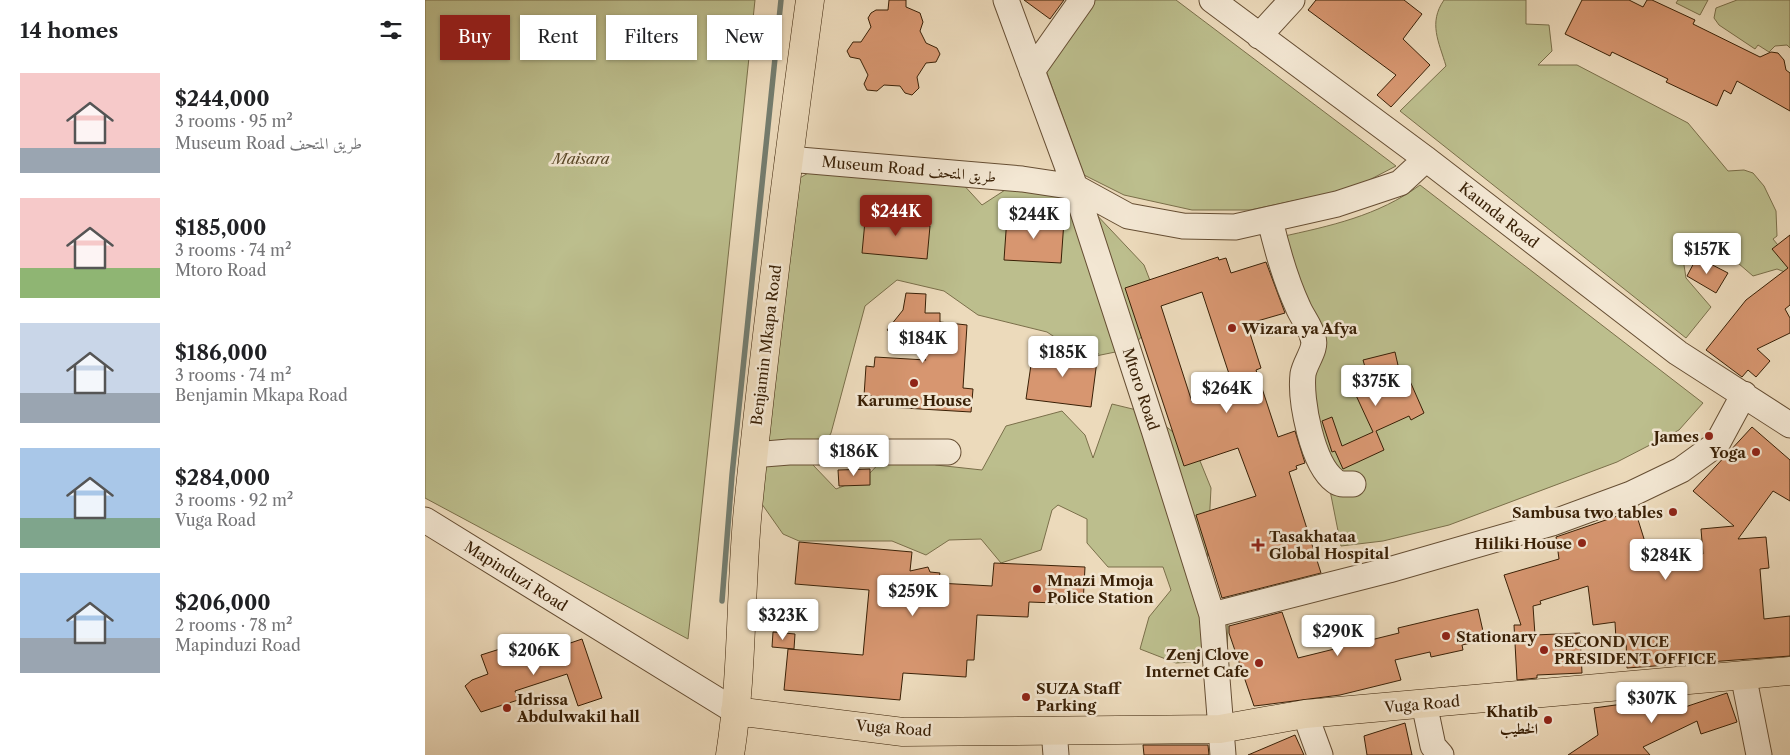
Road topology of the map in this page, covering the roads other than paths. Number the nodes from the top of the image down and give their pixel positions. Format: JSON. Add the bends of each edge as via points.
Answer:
{"nodes":[{"id":1,"x":810,"y":0,"type":"edge"},
{"id":2,"x":1006,"y":0,"type":"edge"},
{"id":3,"x":1082,"y":0,"type":"edge"},
{"id":4,"x":1212,"y":0,"type":"edge"},
{"id":5,"x":1292,"y":0,"type":"edge"},
{"id":6,"x":1259,"y":36,"type":"junction"},
{"id":7,"x":1032,"y":71,"type":"junction"},
{"id":8,"x":788,"y":159,"type":"junction"},
{"id":9,"x":1426,"y":159,"type":"junction"},
{"id":10,"x":1075,"y":187,"type":"junction"},
{"id":11,"x":1270,"y":220,"type":"junction"},
{"id":12,"x":1744,"y":394,"type":"junction"},
{"id":13,"x":1789,"y":422,"type":"edge"},
{"id":14,"x":948,"y":452,"type":"dead end"},
{"id":15,"x":754,"y":455,"type":"junction"},
{"id":16,"x":1353,"y":484,"type":"dead end"},
{"id":17,"x":425,"y":520,"type":"edge"},
{"id":18,"x":1212,"y":616,"type":"junction"},
{"id":19,"x":1790,"y":671,"type":"edge"},
{"id":20,"x":1743,"y":674,"type":"junction"},
{"id":21,"x":736,"y":701,"type":"junction"},
{"id":22,"x":1424,"y":703,"type":"junction"},
{"id":23,"x":1305,"y":714,"type":"junction"},
{"id":24,"x":1055,"y":742,"type":"edge"},
{"id":25,"x":1221,"y":742,"type":"edge"},
{"id":26,"x":730,"y":755,"type":"edge"},
{"id":27,"x":1320,"y":755,"type":"edge"},
{"id":28,"x":1441,"y":755,"type":"edge"},
{"id":29,"x":1759,"y":755,"type":"edge"}],
"edges":[{"from":1,"to":8,"type":"main road","name":"Benjamin Mkapa Road"},
{"from":2,"to":7,"type":"street","name":"Mtoro Road"},
{"from":3,"to":7,"type":"street"},
{"from":4,"to":6,"type":"street","name":"Kaunda Road"},
{"from":5,"to":6,"type":"street"},
{"from":6,"to":9,"type":"street","name":"Kaunda Road"},
{"from":7,"to":10,"type":"street","name":"Mtoro Road"},
{"from":8,"to":10,"type":"street","name":"Museum Road طريق المتحف","via":[[1022,178]]},
{"from":8,"to":15,"type":"main road","name":"Benjamin Mkapa Road"},
{"from":9,"to":11,"type":"street","name":"Museum Road طريق المتحف","via":[[1400,183],[1337,204]]},
{"from":9,"to":12,"type":"street","name":"Kaunda Road","via":[[1678,353]]},
{"from":10,"to":11,"type":"street","name":"Museum Road طريق المتحف","via":[[1129,216],[1183,226],[1235,227]]},
{"from":10,"to":18,"type":"street","name":"Mtoro Road"},
{"from":11,"to":16,"type":"street","via":[[1281,264],[1313,338],[1314,345],[1302,384],[1311,437],[1333,480]]},
{"from":12,"to":13,"type":"street","name":"Kaunda Road"},
{"from":12,"to":18,"type":"street","via":[[1717,444],[1681,470],[1631,494],[1542,526]]},
{"from":14,"to":15,"type":"street"},
{"from":15,"to":21,"type":"main road","name":"Benjamin Mkapa Road"},
{"from":17,"to":21,"type":"street","name":"Mapinduzi Road"},
{"from":18,"to":25,"type":"street","name":"Mtoro Road"},
{"from":19,"to":20,"type":"main road","name":"Vuga Road"},
{"from":20,"to":22,"type":"main road","name":"Vuga Road"},
{"from":20,"to":29,"type":"street"},
{"from":21,"to":24,"type":"main road","name":"Vuga Road","via":[[903,732]]},
{"from":21,"to":26,"type":"main road","name":"Benjamin Mkapa Road"},
{"from":22,"to":23,"type":"main road","name":"Vuga Road"},
{"from":22,"to":28,"type":"street","via":[[1433,746]]},
{"from":23,"to":25,"type":"main road","name":"Vuga Road"},
{"from":23,"to":27,"type":"street"},
{"from":24,"to":25,"type":"main road","name":"Vuga Road"}]}
